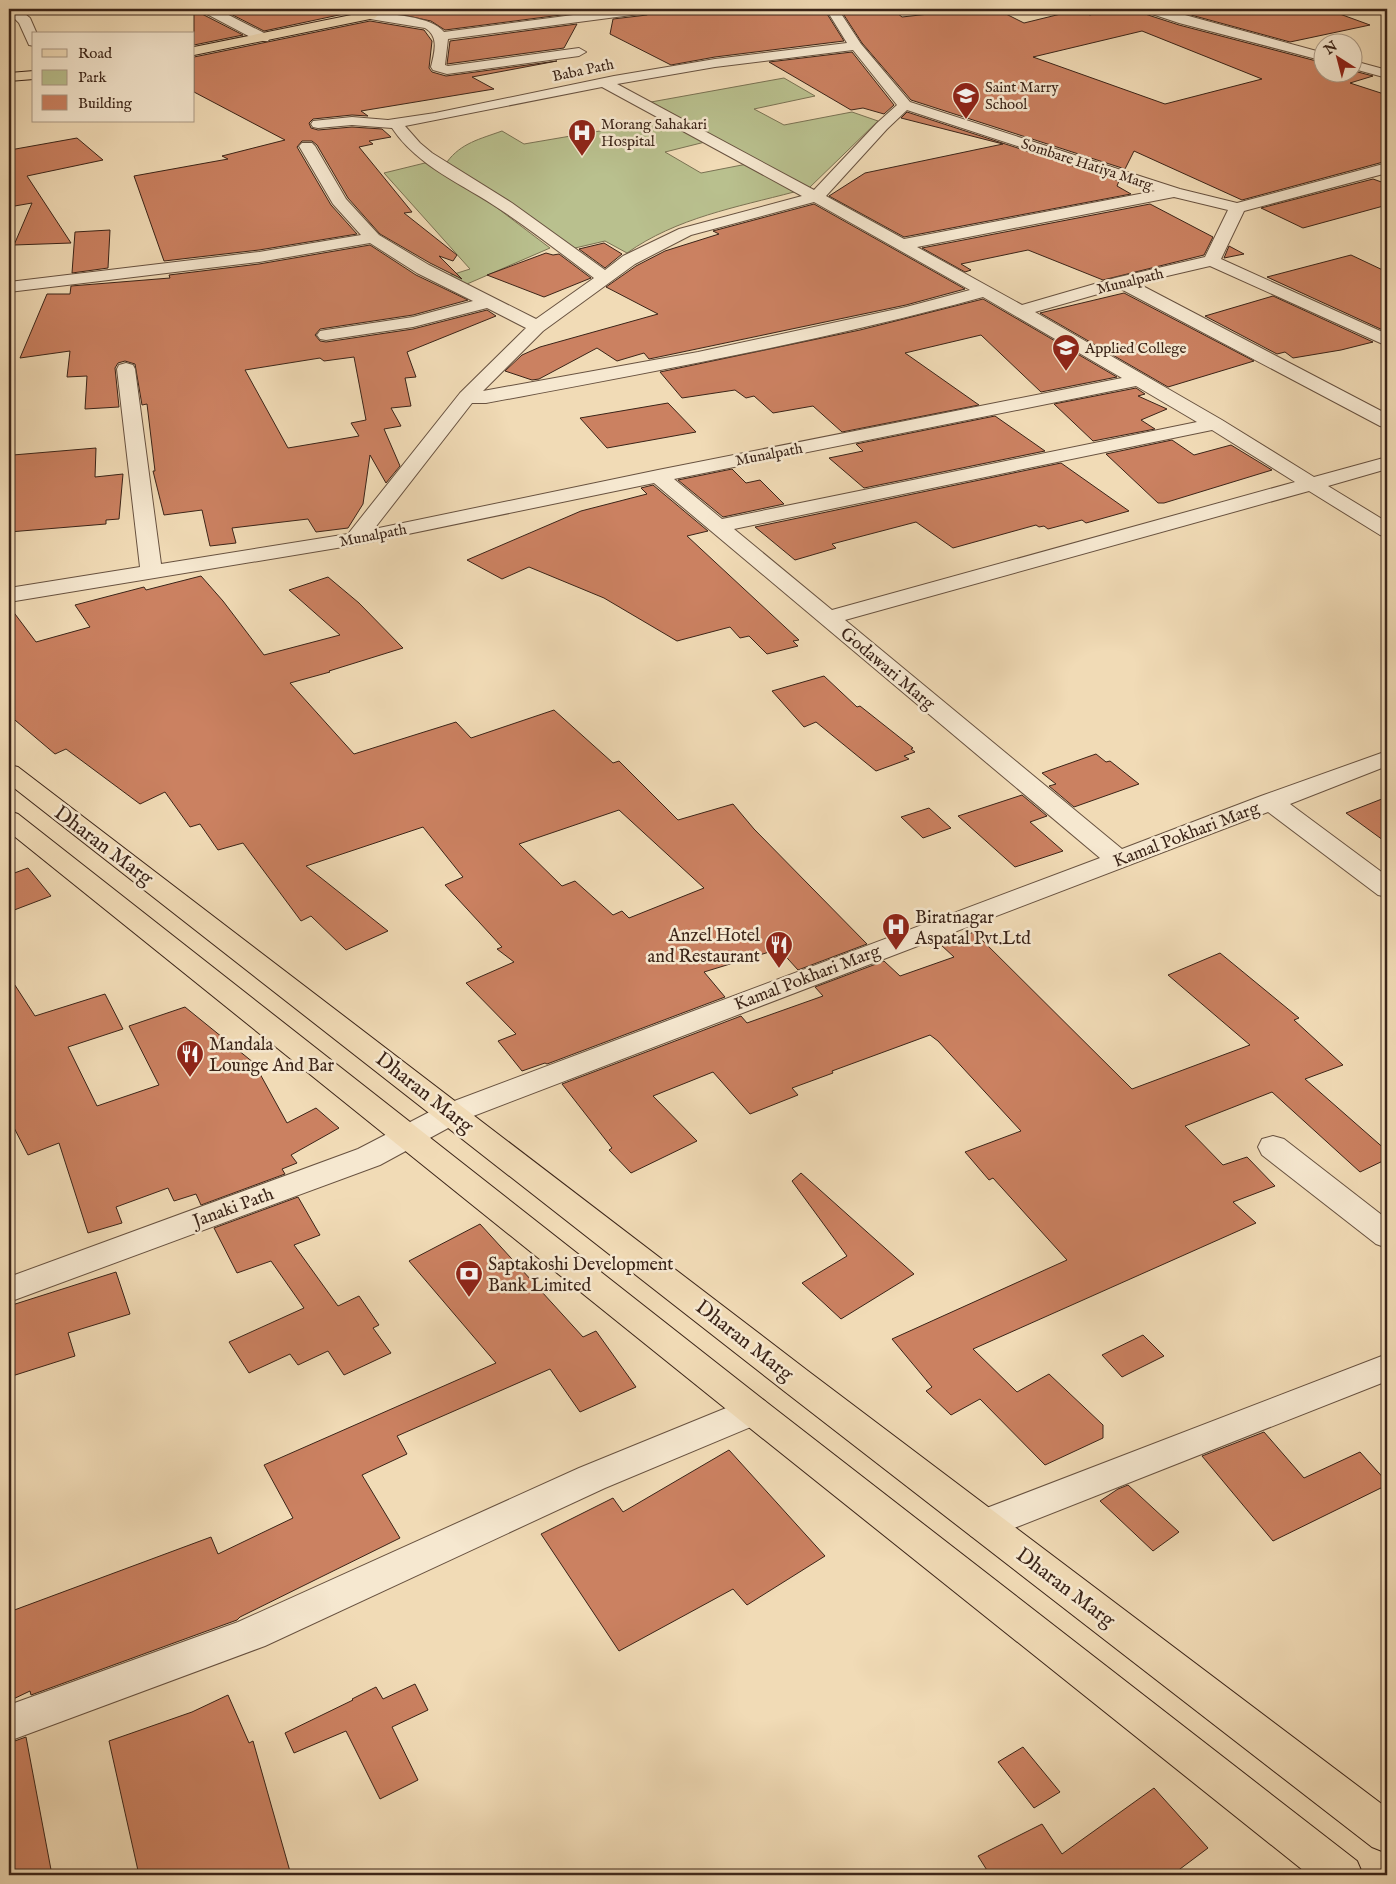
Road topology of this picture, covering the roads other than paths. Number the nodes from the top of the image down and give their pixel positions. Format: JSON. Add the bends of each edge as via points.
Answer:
{"nodes":[{"id":1,"x":12,"y":9,"type":"edge"},
{"id":2,"x":208,"y":9,"type":"edge"},
{"id":3,"x":647,"y":9,"type":"edge"},
{"id":4,"x":832,"y":9,"type":"edge"},
{"id":5,"x":1151,"y":9,"type":"edge"},
{"id":6,"x":374,"y":12,"type":"edge"},
{"id":7,"x":442,"y":36,"type":"junction"},
{"id":8,"x":32,"y":38,"type":"edge"},
{"id":9,"x":263,"y":38,"type":"junction"},
{"id":10,"x":856,"y":46,"type":"junction"},
{"id":11,"x":195,"y":51,"type":"edge"},
{"id":12,"x":579,"y":52,"type":"dead end"},
{"id":13,"x":1314,"y":54,"type":"edge"},
{"id":14,"x":1364,"y":68,"type":"edge"},
{"id":15,"x":1387,"y":74,"type":"edge"},
{"id":16,"x":32,"y":75,"type":"edge"},
{"id":17,"x":9,"y":77,"type":"edge"},
{"id":18,"x":604,"y":82,"type":"junction"},
{"id":19,"x":905,"y":105,"type":"junction"},
{"id":20,"x":396,"y":123,"type":"junction"},
{"id":21,"x":318,"y":124,"type":"dead end"},
{"id":22,"x":307,"y":146,"type":"dead end"},
{"id":23,"x":1387,"y":168,"type":"edge"},
{"id":24,"x":1174,"y":192,"type":"junction"},
{"id":25,"x":816,"y":197,"type":"junction"},
{"id":26,"x":1237,"y":208,"type":"junction"},
{"id":27,"x":374,"y":238,"type":"junction"},
{"id":28,"x":900,"y":245,"type":"junction"},
{"id":29,"x":1212,"y":262,"type":"junction"},
{"id":30,"x":605,"y":278,"type":"junction"},
{"id":31,"x":1121,"y":282,"type":"junction"},
{"id":32,"x":9,"y":287,"type":"edge"},
{"id":33,"x":982,"y":292,"type":"junction"},
{"id":34,"x":487,"y":304,"type":"junction"},
{"id":35,"x":1020,"y":312,"type":"junction"},
{"id":36,"x":537,"y":327,"type":"junction"},
{"id":37,"x":326,"y":335,"type":"dead end"},
{"id":38,"x":1387,"y":341,"type":"edge"},
{"id":39,"x":126,"y":369,"type":"dead end"},
{"id":40,"x":1140,"y":380,"type":"junction"},
{"id":41,"x":467,"y":397,"type":"junction"},
{"id":42,"x":1387,"y":422,"type":"edge"},
{"id":43,"x":1215,"y":424,"type":"junction"},
{"id":44,"x":1387,"y":463,"type":"edge"},
{"id":45,"x":658,"y":476,"type":"junction"},
{"id":46,"x":1312,"y":484,"type":"junction"},
{"id":47,"x":718,"y":526,"type":"junction"},
{"id":48,"x":1387,"y":531,"type":"edge"},
{"id":49,"x":355,"y":539,"type":"junction"},
{"id":50,"x":152,"y":571,"type":"junction"},
{"id":51,"x":9,"y":595,"type":"edge"},
{"id":52,"x":827,"y":618,"type":"junction"},
{"id":53,"x":1387,"y":758,"type":"edge"},
{"id":54,"x":9,"y":772,"type":"edge"},
{"id":55,"x":1270,"y":801,"type":"junction"},
{"id":56,"x":9,"y":819,"type":"edge"},
{"id":57,"x":1119,"y":860,"type":"junction"},
{"id":58,"x":1387,"y":889,"type":"edge"},
{"id":59,"x":452,"y":1113,"type":"junction"},
{"id":60,"x":409,"y":1136,"type":"junction"},
{"id":61,"x":1273,"y":1147,"type":"dead end"},
{"id":62,"x":1387,"y":1236,"type":"edge"},
{"id":63,"x":9,"y":1290,"type":"edge"},
{"id":64,"x":1387,"y":1366,"type":"edge"},
{"id":65,"x":753,"y":1411,"type":"junction"},
{"id":66,"x":984,"y":1525,"type":"junction"},
{"id":67,"x":9,"y":1722,"type":"edge"},
{"id":68,"x":1387,"y":1832,"type":"edge"},
{"id":69,"x":1342,"y":1875,"type":"edge"}],
"edges":[{"from":1,"to":8,"type":"street","via":[[24,21]]},
{"from":2,"to":9,"type":"street"},
{"from":3,"to":7,"type":"street"},
{"from":4,"to":10,"type":"street"},
{"from":5,"to":13,"type":"street"},
{"from":6,"to":7,"type":"street","via":[[429,25],[438,29]]},
{"from":6,"to":9,"type":"main road"},
{"from":7,"to":12,"type":"street","via":[[438,67],[447,70]]},
{"from":9,"to":11,"type":"main road"},
{"from":10,"to":18,"type":"street","name":"Baba Path","via":[[724,62]]},
{"from":10,"to":19,"type":"street"},
{"from":14,"to":15,"type":"street"},
{"from":16,"to":17,"type":"main road"},
{"from":18,"to":20,"type":"street","name":"Baba Path"},
{"from":18,"to":25,"type":"street"},
{"from":19,"to":24,"type":"street","name":"Sombare Hatiya Marg"},
{"from":19,"to":25,"type":"street"},
{"from":20,"to":21,"type":"street","name":"Baba Path","via":[[352,121]]},
{"from":20,"to":30,"type":"street","via":[[404,137],[441,166],[492,197]]},
{"from":22,"to":27,"type":"street","via":[[339,201]]},
{"from":23,"to":26,"type":"street","name":"Sombare Hatiya Marg"},
{"from":24,"to":26,"type":"street","name":"Sombare Hatiya Marg"},
{"from":24,"to":28,"type":"street"},
{"from":25,"to":28,"type":"street"},
{"from":25,"to":30,"type":"street","via":[[685,232],[629,260]]},
{"from":26,"to":29,"type":"street"},
{"from":27,"to":32,"type":"street","via":[[249,258]]},
{"from":27,"to":34,"type":"street"},
{"from":28,"to":33,"type":"street"},
{"from":29,"to":31,"type":"street","name":"Munalpath"},
{"from":29,"to":38,"type":"street"},
{"from":30,"to":36,"type":"street"},
{"from":31,"to":35,"type":"street","name":"Munalpath"},
{"from":31,"to":42,"type":"street"},
{"from":33,"to":35,"type":"street"},
{"from":33,"to":41,"type":"street","via":[[908,312],[698,358],[486,397]]},
{"from":34,"to":36,"type":"street"},
{"from":34,"to":37,"type":"street","via":[[413,322]]},
{"from":35,"to":40,"type":"street"},
{"from":36,"to":41,"type":"street"},
{"from":39,"to":50,"type":"street"},
{"from":40,"to":43,"type":"street"},
{"from":40,"to":45,"type":"street","name":"Munalpath"},
{"from":41,"to":49,"type":"street"},
{"from":43,"to":46,"type":"street"},
{"from":43,"to":47,"type":"street"},
{"from":44,"to":46,"type":"street"},
{"from":45,"to":47,"type":"street","name":"Godawari Marg"},
{"from":45,"to":49,"type":"street","name":"Munalpath"},
{"from":46,"to":48,"type":"street"},
{"from":46,"to":52,"type":"street"},
{"from":47,"to":52,"type":"street","name":"Godawari Marg"},
{"from":49,"to":50,"type":"street","name":"Munalpath"},
{"from":50,"to":51,"type":"street","name":"Munalpath"},
{"from":52,"to":57,"type":"street","name":"Godawari Marg"},
{"from":53,"to":55,"type":"street","name":"Kamal Pokhari Marg"},
{"from":54,"to":59,"type":"main road","name":"Dharan Marg"},
{"from":55,"to":57,"type":"street","name":"Kamal Pokhari Marg"},
{"from":55,"to":58,"type":"street"},
{"from":56,"to":60,"type":"main road","name":"Dharan Marg"},
{"from":57,"to":59,"type":"street","name":"Kamal Pokhari Marg"},
{"from":59,"to":60,"type":"street","name":"Janaki Path"},
{"from":59,"to":66,"type":"main road","name":"Dharan Marg"},
{"from":60,"to":63,"type":"street","name":"Janaki Path","via":[[369,1157]]},
{"from":60,"to":65,"type":"main road","name":"Dharan Marg"},
{"from":61,"to":62,"type":"street"},
{"from":64,"to":66,"type":"street"},
{"from":65,"to":67,"type":"street","via":[[592,1478],[251,1634]]},
{"from":65,"to":69,"type":"main road","name":"Dharan Marg"},
{"from":66,"to":68,"type":"main road","name":"Dharan Marg"}]}
